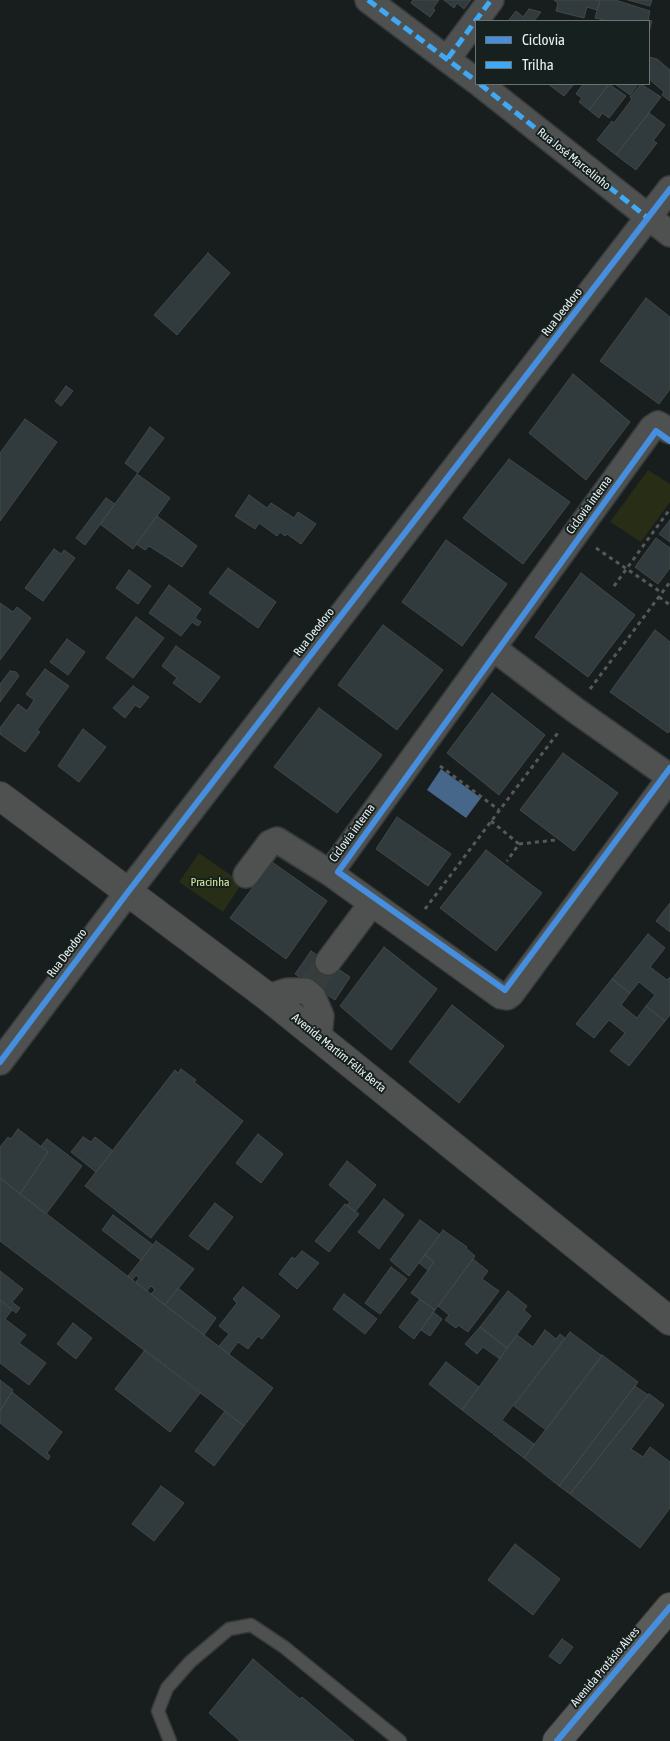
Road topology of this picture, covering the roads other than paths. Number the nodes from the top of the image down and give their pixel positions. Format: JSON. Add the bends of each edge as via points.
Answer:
{"nodes":[{"id":1,"x":368,"y":0,"type":"edge"},
{"id":2,"x":491,"y":0,"type":"edge"},
{"id":3,"x":476,"y":20,"type":"edge"},
{"id":4,"x":475,"y":22,"type":"edge"},
{"id":5,"x":448,"y":58,"type":"junction"},
{"id":6,"x":475,"y":80,"type":"edge"},
{"id":7,"x":481,"y":85,"type":"edge"},
{"id":8,"x":670,"y":189,"type":"edge"},
{"id":9,"x":648,"y":218,"type":"junction"},
{"id":10,"x":670,"y":234,"type":"edge"},
{"id":11,"x":670,"y":431,"type":"edge"},
{"id":12,"x":493,"y":648,"type":"junction"},
{"id":13,"x":670,"y":778,"type":"edge"},
{"id":14,"x":0,"y":796,"type":"edge"},
{"id":15,"x":330,"y":873,"type":"junction"},
{"id":16,"x":246,"y":875,"type":"dead end"},
{"id":17,"x":128,"y":892,"type":"junction"},
{"id":18,"x":375,"y":905,"type":"junction"},
{"id":19,"x":332,"y":965,"type":"tunnel mouth"},
{"id":20,"x":268,"y":997,"type":"junction"},
{"id":21,"x":319,"y":1037,"type":"junction"},
{"id":22,"x":0,"y":1062,"type":"edge"},
{"id":23,"x":670,"y":1321,"type":"edge"},
{"id":24,"x":670,"y":1607,"type":"edge"},
{"id":25,"x":170,"y":1741,"type":"edge"},
{"id":26,"x":400,"y":1741,"type":"edge"},
{"id":27,"x":557,"y":1741,"type":"edge"}],
"edges":[{"from":1,"to":5,"type":"street"},
{"from":2,"to":3,"type":"street"},
{"from":4,"to":5,"type":"street"},
{"from":5,"to":6,"type":"street"},
{"from":7,"to":9,"type":"street","name":"Rua José Marcelinho"},
{"from":8,"to":9,"type":"street","name":"Rua Deodoro"},
{"from":9,"to":10,"type":"street","name":"Rua José Marcelinho"},
{"from":9,"to":17,"type":"street","name":"Rua Deodoro"},
{"from":11,"to":12,"type":"street","via":[[658,424],[652,428]]},
{"from":12,"to":13,"type":"street"},
{"from":12,"to":15,"type":"street"},
{"from":13,"to":18,"type":"street","via":[[507,997],[501,996]]},
{"from":14,"to":17,"type":"street","name":"Avenida Martim Félix Berta"},
{"from":15,"to":16,"type":"street","via":[[277,840],[270,843]]},
{"from":15,"to":18,"type":"street"},
{"from":17,"to":20,"type":"street","name":"Avenida Martim Félix Berta"},
{"from":17,"to":22,"type":"street","name":"Rua Deodoro"},
{"from":18,"to":19,"type":"street"},
{"from":20,"to":21,"type":"street","name":"Avenida Martim Félix Berta"},
{"from":20,"to":21,"type":"street","via":[[288,991],[313,991],[321,1016]]},
{"from":21,"to":23,"type":"street","name":"Avenida Martim Félix Berta"},
{"from":24,"to":27,"type":"main road","name":"Avenida Protásio Alves"},
{"from":25,"to":26,"type":"lane","via":[[158,1711],[168,1688],[190,1662],[229,1629],[251,1625],[284,1647]]}]}
